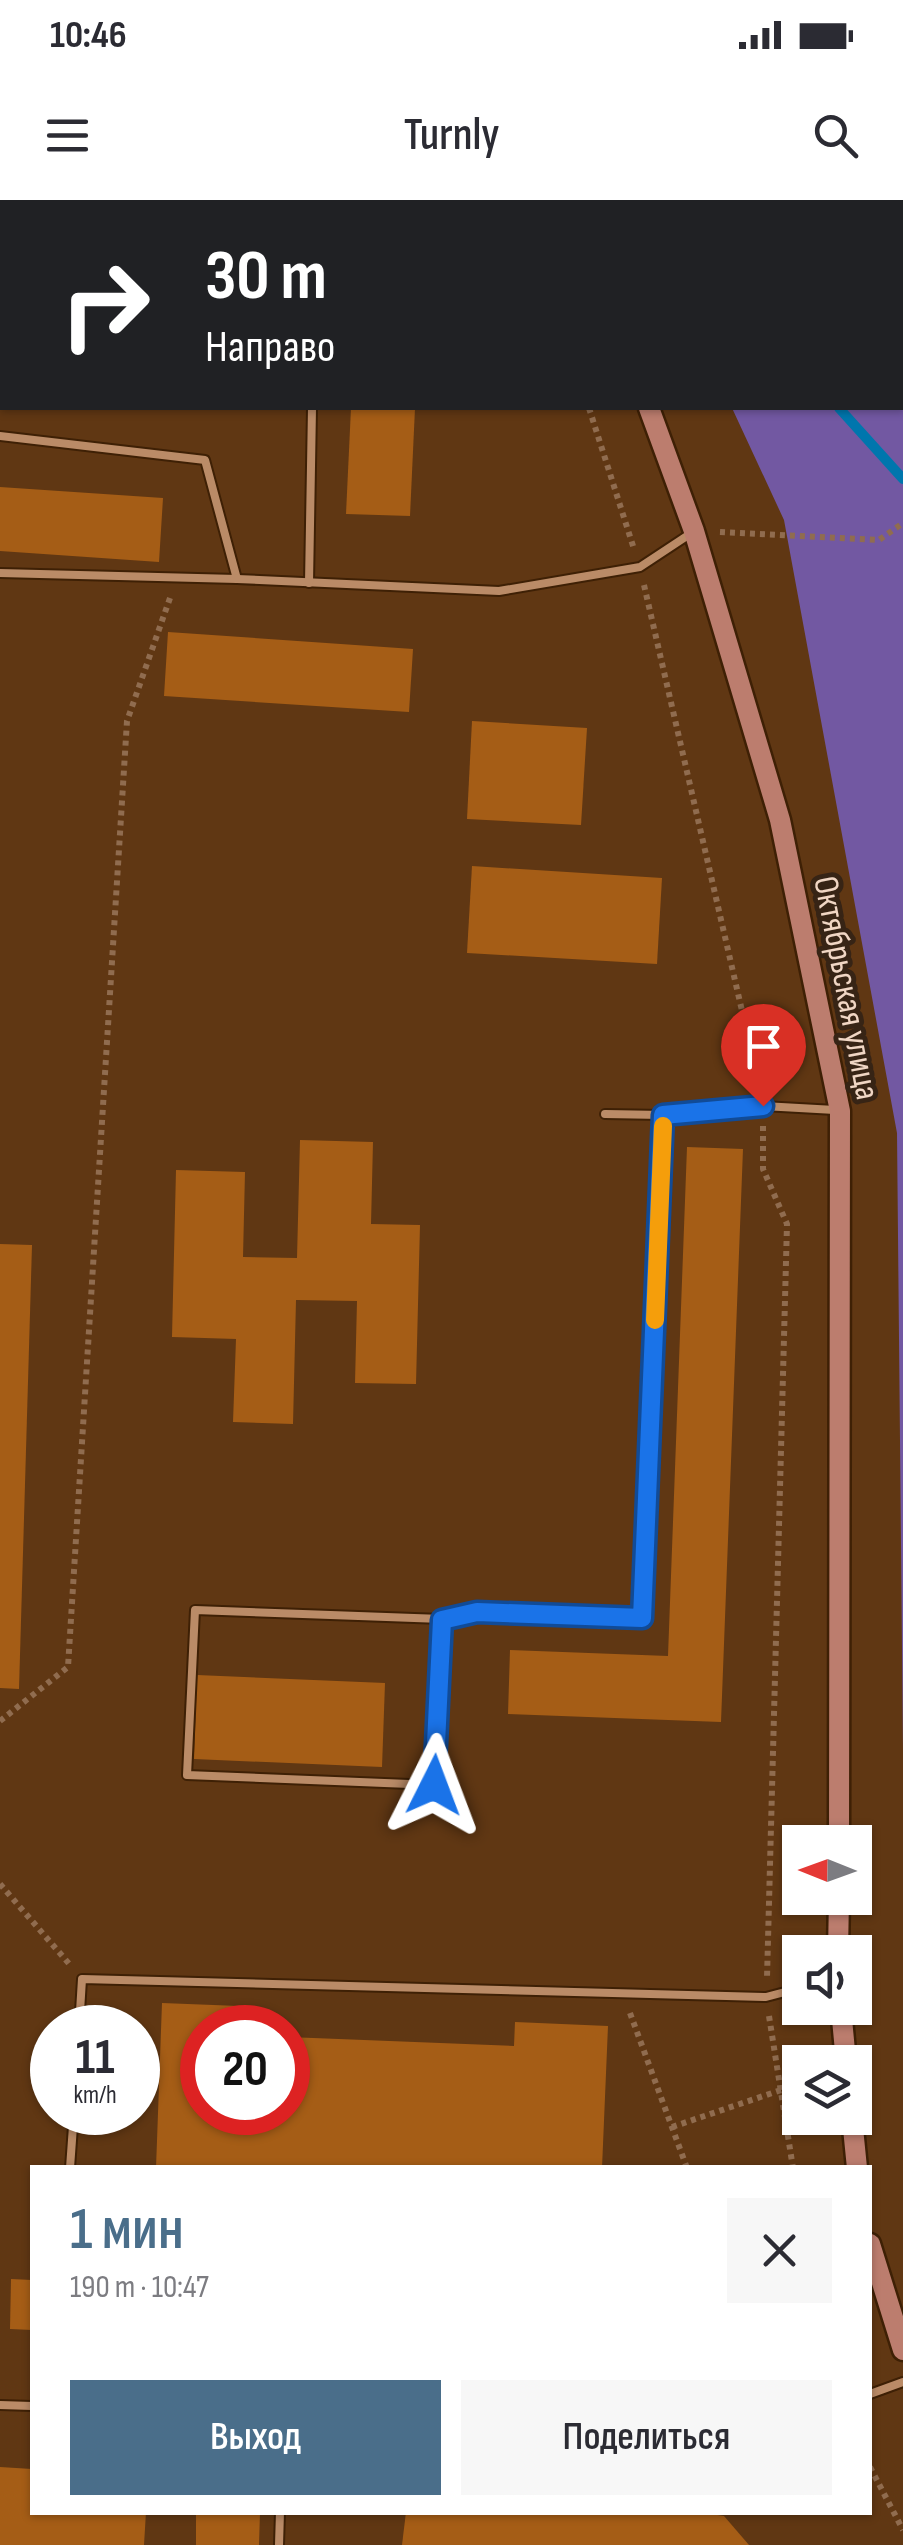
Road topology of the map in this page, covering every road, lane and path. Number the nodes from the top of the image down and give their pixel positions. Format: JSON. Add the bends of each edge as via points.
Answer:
{"nodes":[{"id":1,"x":312,"y":410,"type":"edge"},
{"id":2,"x":590,"y":410,"type":"edge"},
{"id":3,"x":650,"y":410,"type":"edge"},
{"id":4,"x":0,"y":436,"type":"edge"},
{"id":5,"x":903,"y":523,"type":"edge"},
{"id":6,"x":694,"y":531,"type":"junction"},
{"id":7,"x":640,"y":567,"type":"junction"},
{"id":8,"x":0,"y":573,"type":"edge"},
{"id":9,"x":178,"y":578,"type":"junction"},
{"id":10,"x":237,"y":579,"type":"junction"},
{"id":11,"x":309,"y":582,"type":"junction"},
{"id":12,"x":763,"y":1106,"type":"junction"},
{"id":13,"x":840,"y":1110,"type":"junction"},
{"id":14,"x":605,"y":1114,"type":"dead end"},
{"id":15,"x":663,"y":1115,"type":"junction"},
{"id":16,"x":442,"y":1620,"type":"junction"},
{"id":17,"x":0,"y":1721,"type":"edge"},
{"id":18,"x":839,"y":1825,"type":"edge"},
{"id":19,"x":0,"y":1884,"type":"edge"},
{"id":20,"x":82,"y":1978,"type":"junction"},
{"id":21,"x":623,"y":1993,"type":"junction"},
{"id":22,"x":782,"y":1993,"type":"edge"},
{"id":23,"x":766,"y":1997,"type":"junction"},
{"id":24,"x":80,"y":2005,"type":"edge"},
{"id":25,"x":781,"y":2090,"type":"junction"},
{"id":26,"x":672,"y":2127,"type":"junction"},
{"id":27,"x":72,"y":2135,"type":"edge"},
{"id":28,"x":853,"y":2135,"type":"edge"},
{"id":29,"x":70,"y":2165,"type":"edge"},
{"id":30,"x":687,"y":2165,"type":"edge"},
{"id":31,"x":793,"y":2165,"type":"edge"},
{"id":32,"x":856,"y":2165,"type":"edge"},
{"id":33,"x":872,"y":2250,"type":"edge"},
{"id":34,"x":903,"y":2350,"type":"edge"},
{"id":35,"x":903,"y":2382,"type":"edge"},
{"id":36,"x":872,"y":2393,"type":"edge"},
{"id":37,"x":0,"y":2405,"type":"edge"},
{"id":38,"x":30,"y":2406,"type":"edge"},
{"id":39,"x":872,"y":2471,"type":"edge"},
{"id":40,"x":280,"y":2515,"type":"edge"},
{"id":41,"x":903,"y":2530,"type":"edge"},
{"id":42,"x":279,"y":2545,"type":"edge"}],
"edges":[{"from":1,"to":11,"type":"lane"},
{"from":2,"to":7,"type":"path"},
{"from":3,"to":6,"type":"street","name":"Октябрьская улица"},
{"from":4,"to":10,"type":"lane","via":[[204,460]]},
{"from":5,"to":6,"type":"path","via":[[879,540]]},
{"from":6,"to":7,"type":"lane"},
{"from":6,"to":13,"type":"street","name":"Октябрьская улица","via":[[780,820]]},
{"from":7,"to":11,"type":"lane","via":[[499,591]]},
{"from":7,"to":12,"type":"path"},
{"from":8,"to":9,"type":"lane"},
{"from":9,"to":10,"type":"lane"},
{"from":9,"to":17,"type":"path","via":[[127,721],[68,1666]]},
{"from":10,"to":11,"type":"lane"},
{"from":12,"to":13,"type":"lane"},
{"from":12,"to":15,"type":"lane"},
{"from":12,"to":23,"type":"path","via":[[763,1169],[787,1224]]},
{"from":13,"to":18,"type":"street","name":"Октябрьская улица"},
{"from":14,"to":15,"type":"lane"},
{"from":15,"to":16,"type":"lane","via":[[642,1618],[477,1612]]},
{"from":16,"to":16,"type":"lane","via":[[195,1610],[187,1774],[434,1785]]},
{"from":19,"to":20,"type":"path"},
{"from":20,"to":21,"type":"lane"},
{"from":20,"to":24,"type":"lane"},
{"from":21,"to":23,"type":"lane"},
{"from":21,"to":26,"type":"path"},
{"from":22,"to":23,"type":"lane"},
{"from":23,"to":25,"type":"path"},
{"from":25,"to":26,"type":"path"},
{"from":25,"to":31,"type":"path"},
{"from":26,"to":30,"type":"path"},
{"from":27,"to":29,"type":"lane"},
{"from":28,"to":32,"type":"street"},
{"from":33,"to":34,"type":"street"},
{"from":35,"to":36,"type":"lane"},
{"from":37,"to":38,"type":"lane"},
{"from":39,"to":41,"type":"path"},
{"from":40,"to":42,"type":"lane"}]}
